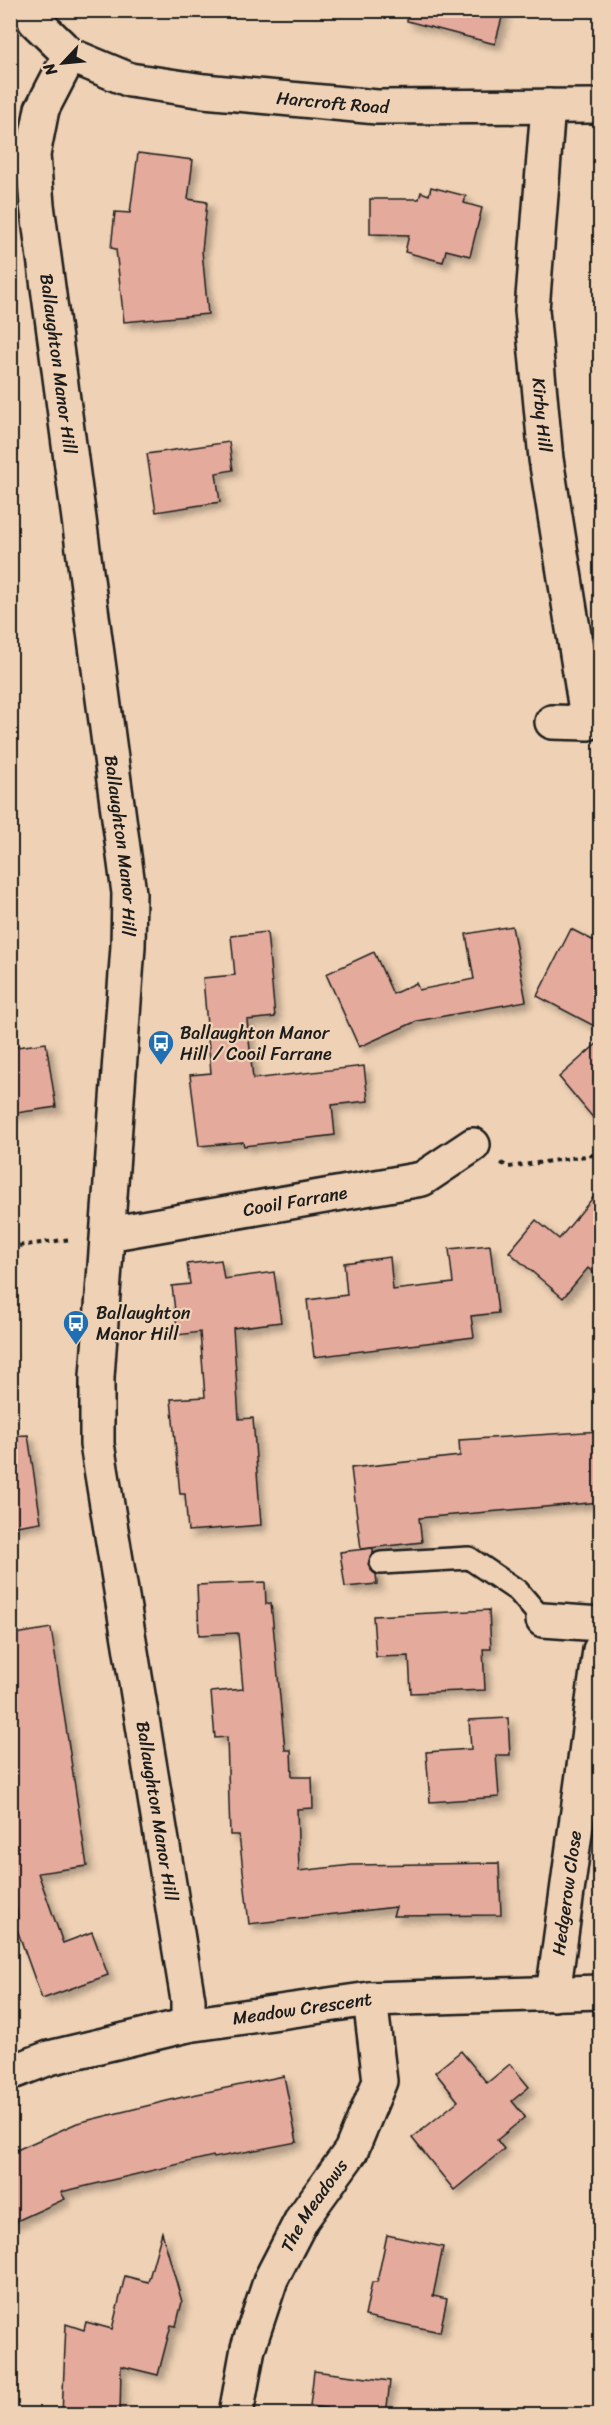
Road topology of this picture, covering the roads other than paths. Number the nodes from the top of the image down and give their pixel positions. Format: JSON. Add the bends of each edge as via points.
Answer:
{"nodes":[{"id":1,"x":30,"y":10,"type":"edge"},
{"id":2,"x":70,"y":55,"type":"junction"},
{"id":3,"x":548,"y":106,"type":"junction"},
{"id":4,"x":600,"y":106,"type":"edge"},
{"id":5,"x":552,"y":722,"type":"dead end"},
{"id":6,"x":594,"y":723,"type":"edge"},
{"id":7,"x":473,"y":1145,"type":"road end"},
{"id":8,"x":108,"y":1233,"type":"junction"},
{"id":9,"x":381,"y":1563,"type":"dead end"},
{"id":10,"x":543,"y":1620,"type":"joint"},
{"id":11,"x":600,"y":1624,"type":"edge"},
{"id":12,"x":600,"y":1650,"type":"edge"},
{"id":13,"x":600,"y":1992,"type":"edge"},
{"id":14,"x":553,"y":1994,"type":"junction"},
{"id":15,"x":370,"y":1999,"type":"junction"},
{"id":16,"x":188,"y":2025,"type":"junction"},
{"id":17,"x":10,"y":2073,"type":"edge"},
{"id":18,"x":236,"y":2415,"type":"edge"}],
"edges":[{"from":1,"to":2,"type":"street","via":[[35,21]]},
{"from":2,"to":3,"type":"street","name":"Harcroft Road","via":[[130,80],[204,91],[377,107]]},
{"from":2,"to":8,"type":"street","name":"Ballaughton Manor Hill","via":[[42,109],[33,155],[129,893]]},
{"from":3,"to":4,"type":"street","name":"Harcroft Road"},
{"from":3,"to":6,"type":"street","name":"Kirby Hill","via":[[532,310],[546,459]]},
{"from":5,"to":6,"type":"street","name":"Kirby Hill"},
{"from":7,"to":8,"type":"street","name":"Cooil Farrane","via":[[422,1179]]},
{"from":8,"to":16,"type":"street","name":"Ballaughton Manor Hill","via":[[97,1377],[97,1444],[188,2000]]},
{"from":9,"to":10,"type":"lane","via":[[469,1558],[518,1591]]},
{"from":10,"to":11,"type":"street"},
{"from":12,"to":14,"type":"street","name":"Hedgerow Close"},
{"from":13,"to":14,"type":"street","name":"Meadow Crescent"},
{"from":14,"to":15,"type":"street","name":"Meadow Crescent"},
{"from":15,"to":16,"type":"street","name":"Meadow Crescent"},
{"from":15,"to":18,"type":"street","name":"The Meadows","via":[[380,2081],[351,2151],[302,2219],[271,2279],[248,2348]]},
{"from":16,"to":17,"type":"street","name":"Meadow Crescent","via":[[49,2058]]}]}
